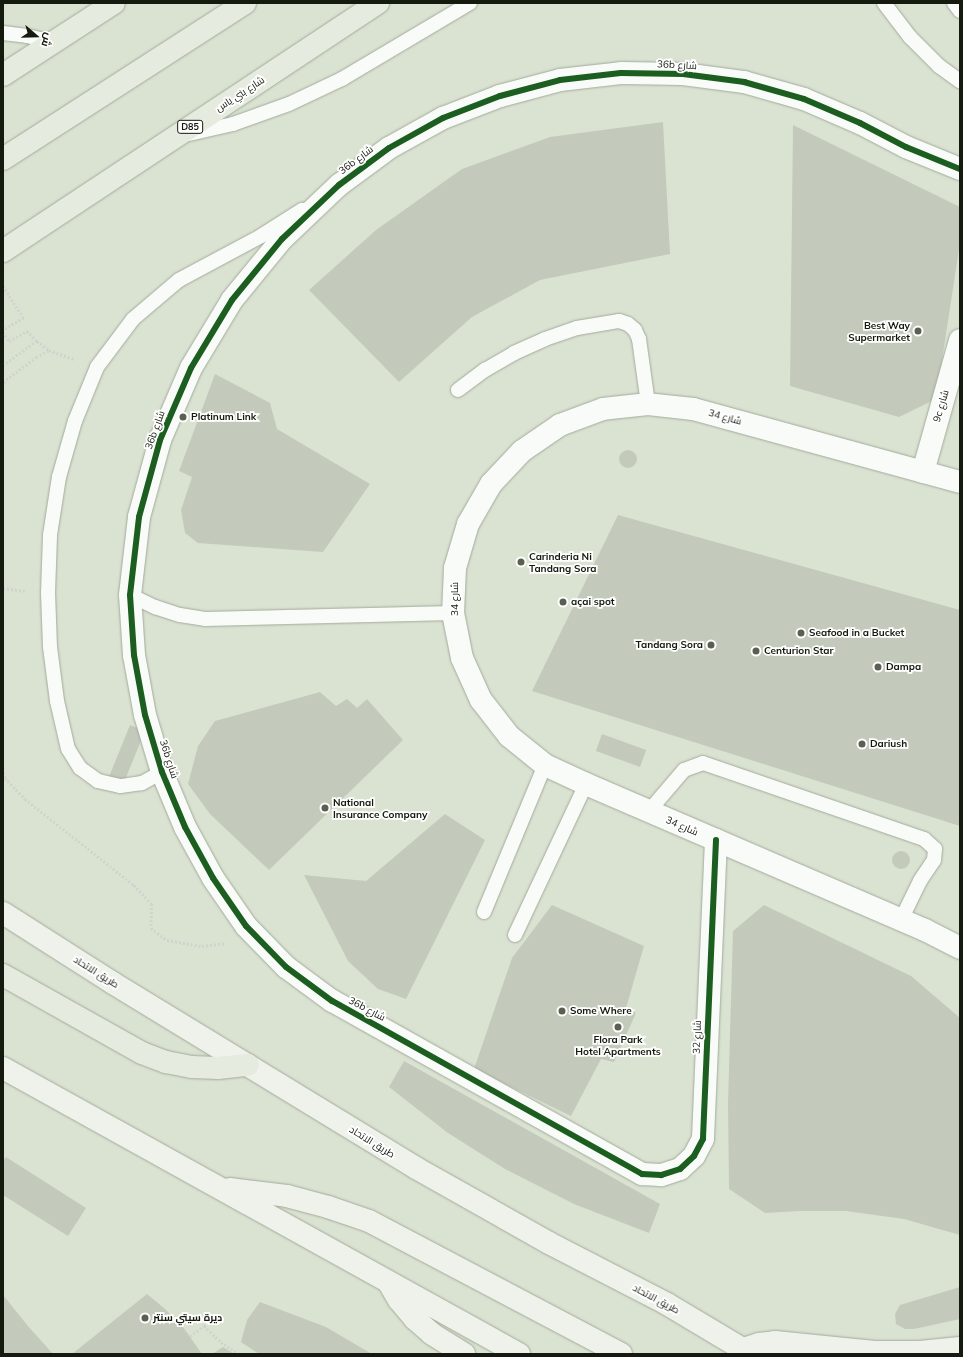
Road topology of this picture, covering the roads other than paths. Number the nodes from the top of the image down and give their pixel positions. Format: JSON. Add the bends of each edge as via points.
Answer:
{"nodes":[{"id":1,"x":245,"y":3,"type":"edge"},
{"id":2,"x":378,"y":3,"type":"edge"},
{"id":3,"x":470,"y":3,"type":"edge"},
{"id":4,"x":884,"y":3,"type":"edge"},
{"id":5,"x":954,"y":3,"type":"edge"},
{"id":6,"x":106,"y":7,"type":"edge"},
{"id":7,"x":960,"y":11,"type":"edge"},
{"id":8,"x":3,"y":33,"type":"edge"},
{"id":9,"x":52,"y":42,"type":"junction"},
{"id":10,"x":3,"y":75,"type":"edge"},
{"id":11,"x":960,"y":81,"type":"edge"},
{"id":12,"x":175,"y":137,"type":"junction"},
{"id":13,"x":3,"y":159,"type":"edge"},
{"id":14,"x":960,"y":169,"type":"edge"},
{"id":15,"x":339,"y":185,"type":"junction"},
{"id":16,"x":3,"y":251,"type":"edge"},
{"id":17,"x":960,"y":340,"type":"edge"},
{"id":18,"x":458,"y":390,"type":"dead end"},
{"id":19,"x":648,"y":404,"type":"junction"},
{"id":20,"x":923,"y":472,"type":"junction"},
{"id":21,"x":960,"y":482,"type":"edge"},
{"id":22,"x":130,"y":595,"type":"junction"},
{"id":23,"x":453,"y":613,"type":"junction"},
{"id":24,"x":545,"y":765,"type":"junction"},
{"id":25,"x":162,"y":772,"type":"junction"},
{"id":26,"x":586,"y":784,"type":"junction"},
{"id":27,"x":648,"y":811,"type":"junction"},
{"id":28,"x":716,"y":840,"type":"junction"},
{"id":29,"x":484,"y":912,"type":"dead end"},
{"id":30,"x":3,"y":913,"type":"edge"},
{"id":31,"x":901,"y":920,"type":"junction"},
{"id":32,"x":515,"y":935,"type":"dead end"},
{"id":33,"x":959,"y":946,"type":"edge"},
{"id":34,"x":3,"y":975,"type":"edge"},
{"id":35,"x":248,"y":1065,"type":"junction"},
{"id":36,"x":3,"y":1068,"type":"edge"},
{"id":37,"x":625,"y":1166,"type":"joint"},
{"id":38,"x":219,"y":1187,"type":"junction"},
{"id":39,"x":387,"y":1280,"type":"junction"},
{"id":40,"x":960,"y":1348,"type":"edge"},
{"id":41,"x":747,"y":1351,"type":"edge"},
{"id":42,"x":464,"y":1354,"type":"edge"},
{"id":43,"x":519,"y":1354,"type":"edge"},
{"id":44,"x":620,"y":1354,"type":"edge"}],
"edges":[{"from":1,"to":13,"type":"main road"},
{"from":2,"to":12,"type":"main road","name":"شارع بني ياس","number":"D85"},
{"from":3,"to":12,"type":"lane","via":[[342,79],[289,104],[233,124]]},
{"from":4,"to":11,"type":"lane","via":[[910,38],[939,66]]},
{"from":5,"to":7,"type":"lane"},
{"from":6,"to":9,"type":"main road"},
{"from":8,"to":9,"type":"lane"},
{"from":9,"to":10,"type":"main road"},
{"from":12,"to":16,"type":"main road","name":"شارع بني ياس","number":"D85"},
{"from":14,"to":15,"type":"street","name":"36b شارع","via":[[906,147],[860,123],[804,99],[736,81],[683,74],[621,73],[560,80],[500,96],[443,118],[389,148]]},
{"from":15,"to":22,"type":"street","name":"36b شارع","via":[[282,239],[232,300],[191,368],[160,440],[139,516]]},
{"from":15,"to":25,"type":"lane","name":"36b شارع","via":[[261,236],[179,280],[132,319],[97,367],[75,421],[59,477],[50,535],[48,593],[50,647],[57,701],[68,749],[80,768],[98,781],[120,786],[142,783]]},
{"from":17,"to":20,"type":"street","name":"9c شارع"},
{"from":18,"to":19,"type":"lane","via":[[508,356],[545,339],[577,328],[619,321],[635,330],[639,339]]},
{"from":19,"to":20,"type":"street","name":"شارع 34","via":[[693,408]]},
{"from":19,"to":23,"type":"street","name":"شارع 34","via":[[603,409],[560,425],[522,451],[511,462],[491,484],[468,524],[455,568]]},
{"from":20,"to":21,"type":"street","name":"شارع 34"},
{"from":22,"to":23,"type":"lane","via":[[161,609],[205,619]]},
{"from":22,"to":25,"type":"street","name":"36b شارع","via":[[134,655],[143,708]]},
{"from":23,"to":24,"type":"street","name":"شارع 34","via":[[462,658],[481,700],[509,736]]},
{"from":24,"to":26,"type":"street","name":"شارع 34"},
{"from":24,"to":29,"type":"lane"},
{"from":25,"to":37,"type":"street","name":"36b شارع","via":[[185,827],[213,878],[246,926],[286,967],[332,1001]]},
{"from":26,"to":27,"type":"street","name":"شارع 34"},
{"from":26,"to":32,"type":"lane"},
{"from":27,"to":28,"type":"street","name":"شارع 34"},
{"from":27,"to":31,"type":"lane","via":[[684,770],[703,763],[924,839],[935,849],[934,860],[920,881]]},
{"from":28,"to":31,"type":"street","name":"شارع 34"},
{"from":28,"to":37,"type":"street","name":"شارع 32","via":[[703,1139],[694,1156],[680,1169],[661,1175],[642,1174]]},
{"from":30,"to":35,"type":"main road","name":"طريق الاتحاد"},
{"from":31,"to":33,"type":"street","name":"شارع 34"},
{"from":34,"to":35,"type":"main road","via":[[142,1053],[166,1062],[218,1068]]},
{"from":35,"to":41,"type":"main road","name":"طريق الاتحاد","via":[[416,1168],[549,1244],[667,1304]]},
{"from":36,"to":38,"type":"main road"},
{"from":38,"to":39,"type":"main road"},
{"from":38,"to":44,"type":"main road","via":[[287,1196],[368,1221]]},
{"from":39,"to":42,"type":"main road","via":[[415,1319],[432,1334]]},
{"from":39,"to":43,"type":"main road"},
{"from":40,"to":41,"type":"main road","via":[[920,1352],[875,1352],[775,1342],[759,1344]]}]}
